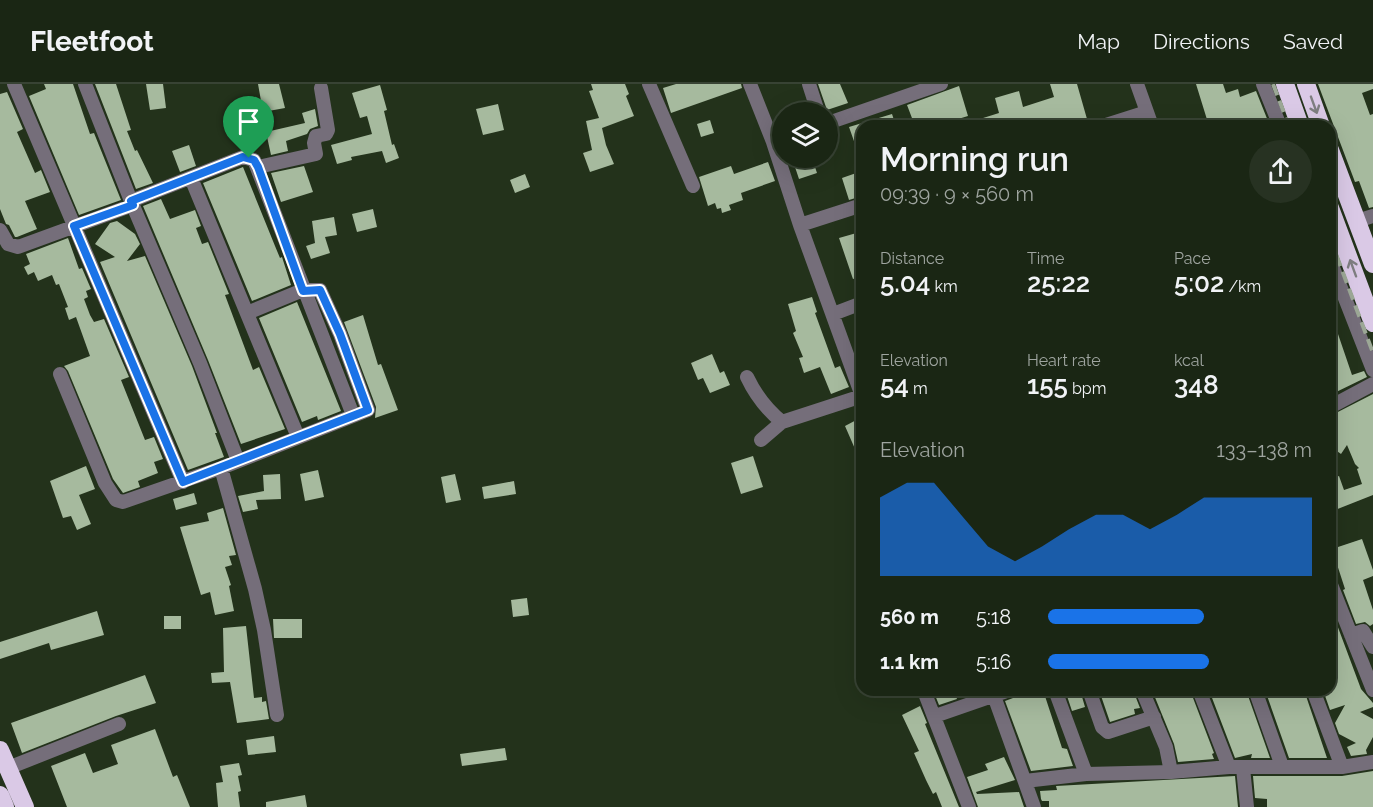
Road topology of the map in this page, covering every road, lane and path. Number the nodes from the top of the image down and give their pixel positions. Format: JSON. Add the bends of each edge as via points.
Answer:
{"nodes":[{"id":1,"x":14,"y":84,"type":"edge"},
{"id":2,"x":85,"y":84,"type":"edge"},
{"id":3,"x":649,"y":84,"type":"edge"},
{"id":4,"x":750,"y":84,"type":"edge"},
{"id":5,"x":809,"y":84,"type":"edge"},
{"id":6,"x":941,"y":84,"type":"edge"},
{"id":7,"x":1137,"y":84,"type":"edge"},
{"id":8,"x":1263,"y":84,"type":"edge"},
{"id":9,"x":1285,"y":84,"type":"edge"},
{"id":10,"x":1306,"y":84,"type":"edge"},
{"id":11,"x":321,"y":88,"type":"dead end"},
{"id":12,"x":815,"y":102,"type":"edge"},
{"id":13,"x":1147,"y":112,"type":"junction"},
{"id":14,"x":838,"y":120,"type":"edge"},
{"id":15,"x":1122,"y":120,"type":"edge"},
{"id":16,"x":1150,"y":120,"type":"edge"},
{"id":17,"x":1278,"y":120,"type":"edge"},
{"id":18,"x":1298,"y":120,"type":"edge"},
{"id":19,"x":1319,"y":120,"type":"edge"},
{"id":20,"x":772,"y":128,"type":"edge"},
{"id":21,"x":1336,"y":162,"type":"edge"},
{"id":22,"x":258,"y":167,"type":"junction"},
{"id":23,"x":785,"y":168,"type":"edge"},
{"id":24,"x":191,"y":178,"type":"junction"},
{"id":25,"x":693,"y":186,"type":"dead end"},
{"id":26,"x":132,"y":203,"type":"junction"},
{"id":27,"x":856,"y":207,"type":"edge"},
{"id":28,"x":1365,"y":219,"type":"edge"},
{"id":29,"x":1336,"y":224,"type":"edge"},
{"id":30,"x":800,"y":225,"type":"junction"},
{"id":31,"x":74,"y":226,"type":"junction"},
{"id":32,"x":0,"y":230,"type":"edge"},
{"id":33,"x":1373,"y":264,"type":"edge"},
{"id":34,"x":1336,"y":278,"type":"edge"},
{"id":35,"x":303,"y":291,"type":"junction"},
{"id":36,"x":856,"y":305,"type":"edge"},
{"id":37,"x":247,"y":313,"type":"junction"},
{"id":38,"x":833,"y":314,"type":"junction"},
{"id":39,"x":1373,"y":323,"type":"edge"},
{"id":40,"x":1373,"y":370,"type":"edge"},
{"id":41,"x":60,"y":374,"type":"dead end"},
{"id":42,"x":747,"y":377,"type":"dead end"},
{"id":43,"x":856,"y":379,"type":"edge"},
{"id":44,"x":1373,"y":384,"type":"edge"},
{"id":45,"x":856,"y":398,"type":"edge"},
{"id":46,"x":1336,"y":404,"type":"edge"},
{"id":47,"x":782,"y":422,"type":"junction"},
{"id":48,"x":298,"y":437,"type":"junction"},
{"id":49,"x":761,"y":440,"type":"dead end"},
{"id":50,"x":238,"y":461,"type":"junction"},
{"id":51,"x":221,"y":468,"type":"junction"},
{"id":52,"x":183,"y":482,"type":"junction"},
{"id":53,"x":1336,"y":611,"type":"edge"},
{"id":54,"x":1351,"y":635,"type":"junction"},
{"id":55,"x":1373,"y":647,"type":"edge"},
{"id":56,"x":1373,"y":690,"type":"edge"},
{"id":57,"x":926,"y":696,"type":"edge"},
{"id":58,"x":985,"y":696,"type":"edge"},
{"id":59,"x":987,"y":696,"type":"edge"},
{"id":60,"x":1057,"y":696,"type":"edge"},
{"id":61,"x":1091,"y":696,"type":"edge"},
{"id":62,"x":1145,"y":696,"type":"edge"},
{"id":63,"x":1201,"y":696,"type":"edge"},
{"id":64,"x":1257,"y":696,"type":"edge"},
{"id":65,"x":1315,"y":696,"type":"edge"},
{"id":66,"x":277,"y":715,"type":"dead end"},
{"id":67,"x":935,"y":716,"type":"junction"},
{"id":68,"x":1154,"y":717,"type":"junction"},
{"id":69,"x":119,"y":724,"type":"dead end"},
{"id":70,"x":0,"y":750,"type":"edge"},
{"id":71,"x":1373,"y":762,"type":"edge"},
{"id":72,"x":1282,"y":766,"type":"junction"},
{"id":73,"x":1229,"y":767,"type":"junction"},
{"id":74,"x":1342,"y":767,"type":"junction"},
{"id":75,"x":8,"y":768,"type":"junction"},
{"id":76,"x":1243,"y":768,"type":"junction"},
{"id":77,"x":1171,"y":772,"type":"junction"},
{"id":78,"x":1086,"y":774,"type":"junction"},
{"id":79,"x":1025,"y":781,"type":"junction"},
{"id":80,"x":0,"y":795,"type":"edge"},
{"id":81,"x":5,"y":807,"type":"edge"},
{"id":82,"x":25,"y":807,"type":"edge"},
{"id":83,"x":969,"y":807,"type":"edge"},
{"id":84,"x":1034,"y":807,"type":"edge"},
{"id":85,"x":1247,"y":807,"type":"edge"}],
"edges":[{"from":1,"to":31,"type":"street"},
{"from":2,"to":26,"type":"street"},
{"from":3,"to":25,"type":"street"},
{"from":4,"to":20,"type":"street"},
{"from":5,"to":12,"type":"street"},
{"from":6,"to":14,"type":"street"},
{"from":7,"to":13,"type":"street"},
{"from":8,"to":17,"type":"street"},
{"from":9,"to":18,"type":"highway"},
{"from":10,"to":19,"type":"highway","one_way":true},
{"from":11,"to":22,"type":"street","via":[[328,130],[316,136],[316,154]]},
{"from":13,"to":15,"type":"street"},
{"from":13,"to":16,"type":"street"},
{"from":21,"to":28,"type":"highway"},
{"from":22,"to":24,"type":"street","via":[[254,160],[243,157]]},
{"from":22,"to":35,"type":"street"},
{"from":23,"to":30,"type":"street"},
{"from":24,"to":26,"type":"street"},
{"from":24,"to":37,"type":"street"},
{"from":26,"to":31,"type":"street"},
{"from":26,"to":50,"type":"street"},
{"from":27,"to":30,"type":"street"},
{"from":28,"to":33,"type":"highway"},
{"from":39,"to":29,"type":"highway","one_way":true},
{"from":30,"to":38,"type":"street"},
{"from":31,"to":32,"type":"street","via":[[13,247]]},
{"from":31,"to":52,"type":"street"},
{"from":34,"to":40,"type":"street"},
{"from":35,"to":37,"type":"street"},
{"from":35,"to":48,"type":"street","via":[[320,290],[368,410]]},
{"from":36,"to":38,"type":"street"},
{"from":37,"to":48,"type":"street"},
{"from":38,"to":43,"type":"street"},
{"from":41,"to":52,"type":"street","via":[[105,483],[116,500],[123,502]]},
{"from":42,"to":47,"type":"street","via":[[758,399]]},
{"from":44,"to":46,"type":"street"},
{"from":45,"to":47,"type":"street"},
{"from":47,"to":49,"type":"street"},
{"from":48,"to":50,"type":"street"},
{"from":50,"to":51,"type":"street"},
{"from":51,"to":52,"type":"street"},
{"from":51,"to":66,"type":"street","via":[[260,609]]},
{"from":53,"to":54,"type":"street"},
{"from":54,"to":55,"type":"street","via":[[1363,631]]},
{"from":54,"to":56,"type":"street"},
{"from":57,"to":67,"type":"street"},
{"from":58,"to":67,"type":"street"},
{"from":59,"to":79,"type":"street"},
{"from":60,"to":78,"type":"street"},
{"from":61,"to":68,"type":"street","via":[[1102,727],[1108,732]]},
{"from":62,"to":68,"type":"street"},
{"from":63,"to":73,"type":"street"},
{"from":64,"to":72,"type":"street"},
{"from":65,"to":74,"type":"street"},
{"from":67,"to":83,"type":"street"},
{"from":68,"to":77,"type":"street"},
{"from":69,"to":75,"type":"street"},
{"from":70,"to":75,"type":"highway"},
{"from":71,"to":74,"type":"street"},
{"from":72,"to":74,"type":"street"},
{"from":72,"to":76,"type":"street"},
{"from":73,"to":76,"type":"street"},
{"from":73,"to":77,"type":"street"},
{"from":75,"to":82,"type":"highway"},
{"from":76,"to":85,"type":"street"},
{"from":77,"to":78,"type":"street"},
{"from":78,"to":79,"type":"street"},
{"from":79,"to":84,"type":"street"},
{"from":80,"to":81,"type":"highway"}]}
